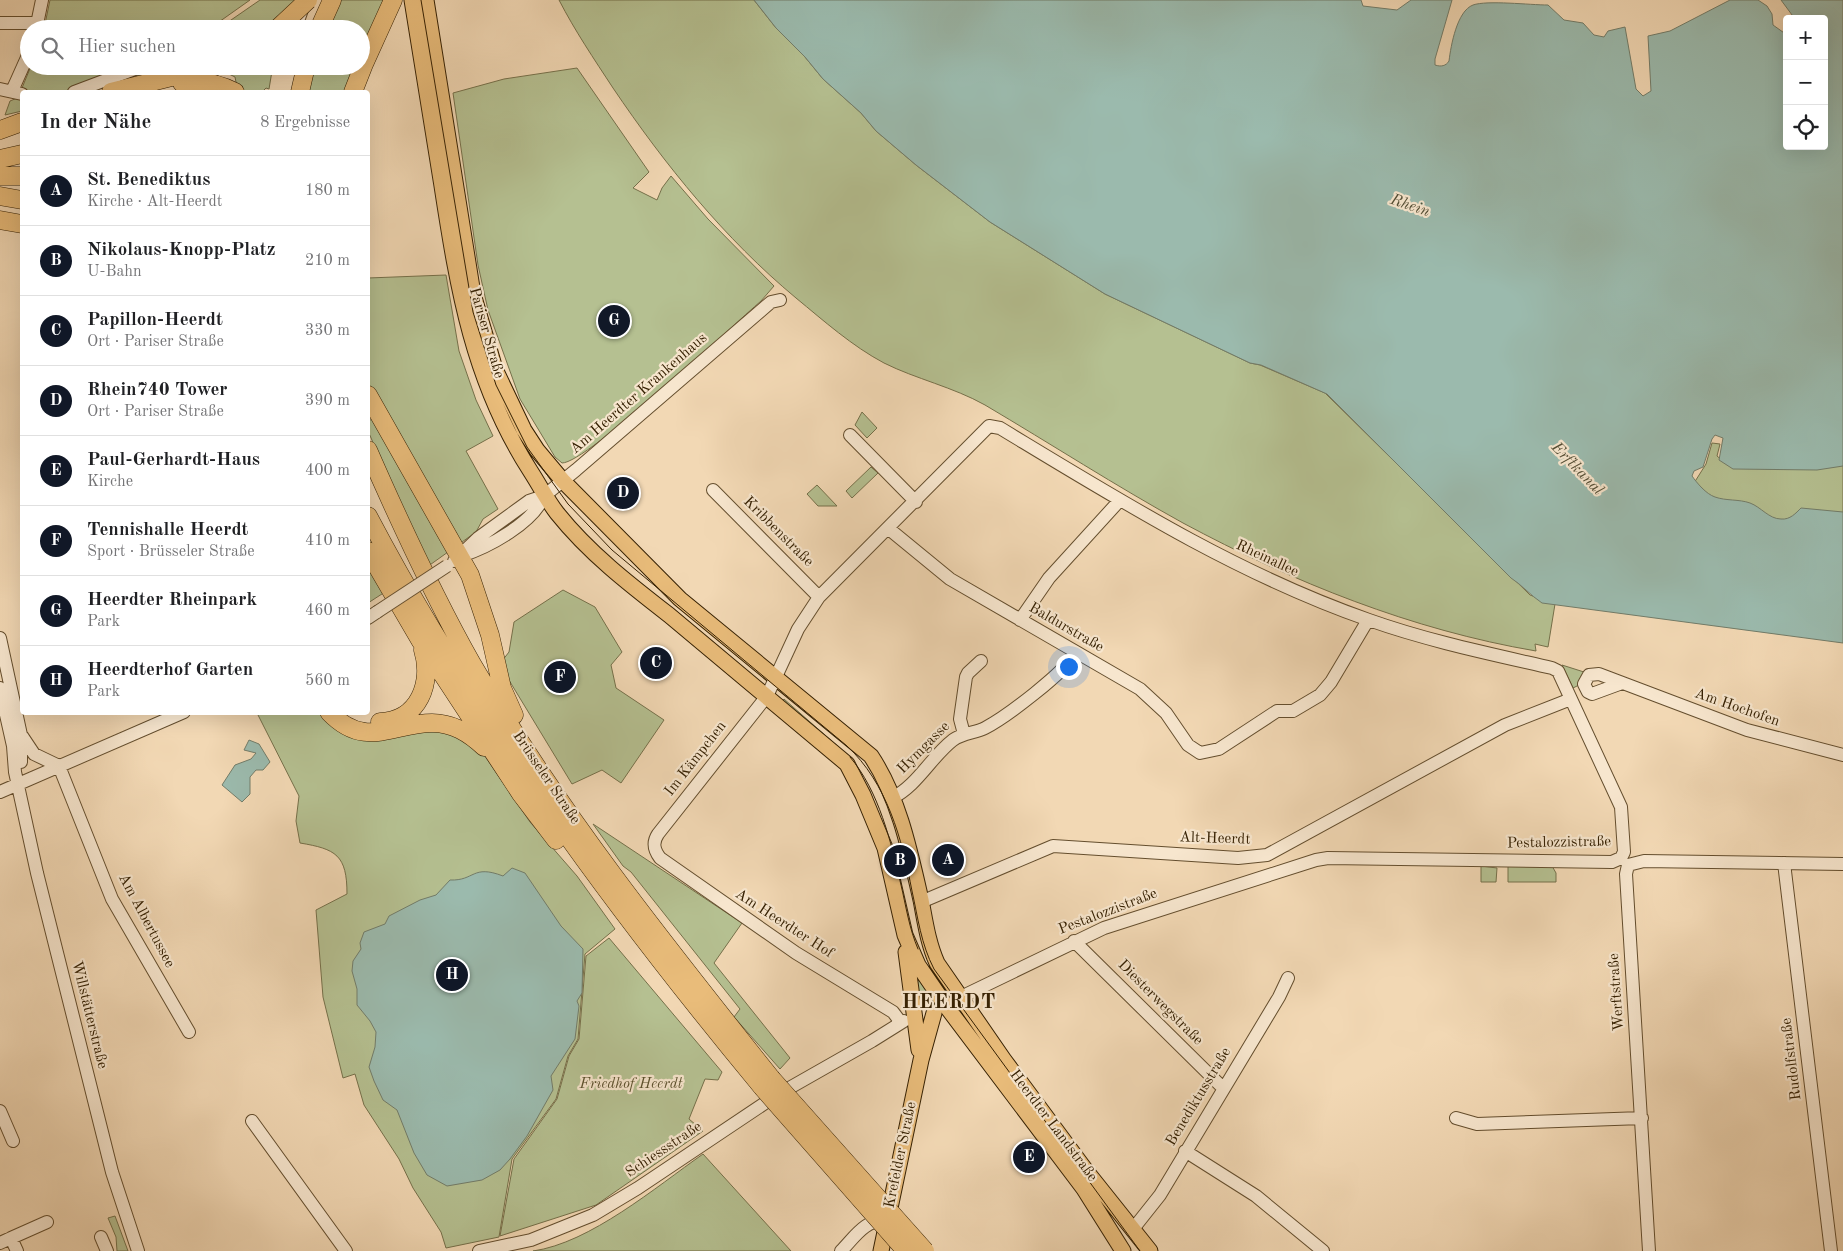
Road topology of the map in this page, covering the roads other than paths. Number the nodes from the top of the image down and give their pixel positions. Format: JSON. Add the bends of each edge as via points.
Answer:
{"nodes":[{"id":1,"x":42,"y":0,"type":"edge"},
{"id":2,"x":307,"y":0,"type":"edge"},
{"id":3,"x":332,"y":0,"type":"edge"},
{"id":4,"x":393,"y":0,"type":"edge"},
{"id":5,"x":412,"y":0,"type":"edge"},
{"id":6,"x":426,"y":0,"type":"edge"},
{"id":7,"x":38,"y":20,"type":"edge"},
{"id":8,"x":287,"y":20,"type":"edge"},
{"id":9,"x":299,"y":20,"type":"edge"},
{"id":10,"x":323,"y":20,"type":"edge"},
{"id":11,"x":0,"y":23,"type":"edge"},
{"id":12,"x":20,"y":25,"type":"edge"},
{"id":13,"x":370,"y":51,"type":"edge"},
{"id":14,"x":20,"y":73,"type":"edge"},
{"id":15,"x":119,"y":75,"type":"edge"},
{"id":16,"x":179,"y":75,"type":"edge"},
{"id":17,"x":304,"y":75,"type":"edge"},
{"id":18,"x":360,"y":75,"type":"edge"},
{"id":19,"x":79,"y":90,"type":"edge"},
{"id":20,"x":118,"y":90,"type":"edge"},
{"id":21,"x":154,"y":90,"type":"edge"},
{"id":22,"x":231,"y":90,"type":"edge"},
{"id":23,"x":300,"y":90,"type":"edge"},
{"id":24,"x":354,"y":90,"type":"edge"},
{"id":25,"x":12,"y":91,"type":"edge"},
{"id":26,"x":20,"y":115,"type":"edge"},
{"id":27,"x":0,"y":120,"type":"edge"},
{"id":28,"x":20,"y":123,"type":"edge"},
{"id":29,"x":0,"y":130,"type":"edge"},
{"id":30,"x":20,"y":154,"type":"edge"},
{"id":31,"x":0,"y":159,"type":"edge"},
{"id":32,"x":0,"y":176,"type":"edge"},
{"id":33,"x":20,"y":176,"type":"edge"},
{"id":34,"x":0,"y":196,"type":"edge"},
{"id":35,"x":20,"y":200,"type":"edge"},
{"id":36,"x":780,"y":300,"type":"dead end"},
{"id":37,"x":370,"y":399,"type":"edge"},
{"id":38,"x":850,"y":435,"type":"dead end"},
{"id":39,"x":370,"y":455,"type":"edge"},
{"id":40,"x":563,"y":481,"type":"junction"},
{"id":41,"x":713,"y":490,"type":"dead end"},
{"id":42,"x":544,"y":496,"type":"junction"},
{"id":43,"x":1120,"y":500,"type":"junction"},
{"id":44,"x":916,"y":502,"type":"junction"},
{"id":45,"x":370,"y":520,"type":"edge"},
{"id":46,"x":889,"y":529,"type":"junction"},
{"id":47,"x":370,"y":554,"type":"edge"},
{"id":48,"x":454,"y":561,"type":"junction"},
{"id":49,"x":819,"y":597,"type":"junction"},
{"id":50,"x":372,"y":615,"type":"edge"},
{"id":51,"x":1020,"y":620,"type":"junction"},
{"id":52,"x":1368,"y":620,"type":"junction"},
{"id":53,"x":0,"y":638,"type":"edge"},
{"id":54,"x":420,"y":640,"type":"junction"},
{"id":55,"x":1076,"y":652,"type":"junction"},
{"id":56,"x":981,"y":661,"type":"dead end"},
{"id":57,"x":1558,"y":671,"type":"joint"},
{"id":58,"x":738,"y":672,"type":"junction"},
{"id":59,"x":775,"y":676,"type":"junction"},
{"id":60,"x":1622,"y":683,"type":"dead end"},
{"id":61,"x":0,"y":688,"type":"edge"},
{"id":62,"x":767,"y":696,"type":"junction"},
{"id":63,"x":1571,"y":699,"type":"junction"},
{"id":64,"x":177,"y":715,"type":"edge"},
{"id":65,"x":333,"y":715,"type":"edge"},
{"id":66,"x":351,"y":715,"type":"edge"},
{"id":67,"x":964,"y":734,"type":"junction"},
{"id":68,"x":21,"y":735,"type":"junction"},
{"id":69,"x":1843,"y":755,"type":"edge"},
{"id":70,"x":59,"y":766,"type":"junction"},
{"id":71,"x":504,"y":769,"type":"junction"},
{"id":72,"x":544,"y":776,"type":"junction"},
{"id":73,"x":19,"y":784,"type":"junction"},
{"id":74,"x":0,"y":792,"type":"edge"},
{"id":75,"x":892,"y":798,"type":"junction"},
{"id":76,"x":654,"y":844,"type":"joint"},
{"id":77,"x":1267,"y":854,"type":"junction"},
{"id":78,"x":1624,"y":861,"type":"junction"},
{"id":79,"x":1784,"y":863,"type":"junction"},
{"id":80,"x":1843,"y":864,"type":"edge"},
{"id":81,"x":1274,"y":873,"type":"junction"},
{"id":82,"x":921,"y":902,"type":"junction"},
{"id":83,"x":632,"y":927,"type":"junction"},
{"id":84,"x":905,"y":935,"type":"junction"},
{"id":85,"x":1074,"y":941,"type":"junction"},
{"id":86,"x":931,"y":950,"type":"junction"},
{"id":87,"x":1288,"y":978,"type":"dead end"},
{"id":88,"x":950,"y":984,"type":"junction"},
{"id":89,"x":961,"y":997,"type":"junction"},
{"id":90,"x":916,"y":1012,"type":"junction"},
{"id":91,"x":189,"y":1032,"type":"dead end"},
{"id":92,"x":921,"y":1060,"type":"junction"},
{"id":93,"x":766,"y":1082,"type":"junction"},
{"id":94,"x":1223,"y":1088,"type":"junction"},
{"id":95,"x":0,"y":1111,"type":"edge"},
{"id":96,"x":1456,"y":1118,"type":"dead end"},
{"id":97,"x":1642,"y":1118,"type":"junction"},
{"id":98,"x":252,"y":1121,"type":"dead end"},
{"id":99,"x":13,"y":1141,"type":"dead end"},
{"id":100,"x":1185,"y":1151,"type":"junction"},
{"id":101,"x":886,"y":1221,"type":"junction"},
{"id":102,"x":47,"y":1222,"type":"dead end"},
{"id":103,"x":1133,"y":1229,"type":"junction"},
{"id":104,"x":1110,"y":1230,"type":"junction"},
{"id":105,"x":101,"y":1237,"type":"dead end"},
{"id":106,"x":6,"y":1240,"type":"edge"},
{"id":107,"x":1149,"y":1249,"type":"edge"},
{"id":108,"x":16,"y":1251,"type":"edge"},
{"id":109,"x":107,"y":1251,"type":"edge"},
{"id":110,"x":138,"y":1251,"type":"edge"},
{"id":111,"x":346,"y":1251,"type":"edge"},
{"id":112,"x":479,"y":1251,"type":"edge"},
{"id":113,"x":841,"y":1251,"type":"edge"},
{"id":114,"x":881,"y":1251,"type":"edge"},
{"id":115,"x":906,"y":1251,"type":"edge"},
{"id":116,"x":925,"y":1251,"type":"edge"},
{"id":117,"x":1123,"y":1251,"type":"edge"},
{"id":118,"x":1323,"y":1251,"type":"edge"},
{"id":119,"x":1649,"y":1251,"type":"edge"},
{"id":120,"x":1831,"y":1251,"type":"edge"}],
"edges":[{"from":1,"to":7,"type":"street"},
{"from":2,"to":8,"type":"highway","bridge":true},
{"from":2,"to":9,"type":"street"},
{"from":3,"to":10,"type":"highway"},
{"from":4,"to":13,"type":"highway"},
{"from":5,"to":42,"type":"main road","name":"Pariser Straße","via":[[456,278],[470,338],[496,410]]},
{"from":6,"to":40,"type":"main road","name":"Pariser Straße","via":[[469,269],[486,345],[524,430]]},
{"from":11,"to":12,"type":"street"},
{"from":14,"to":25,"type":"street"},
{"from":15,"to":19,"type":"street"},
{"from":16,"to":20,"type":"highway"},
{"from":17,"to":23,"type":"highway"},
{"from":18,"to":24,"type":"highway"},
{"from":21,"to":22,"type":"highway","via":[[205,82]]},
{"from":26,"to":27,"type":"highway"},
{"from":28,"to":29,"type":"highway"},
{"from":30,"to":31,"type":"highway"},
{"from":32,"to":33,"type":"highway"},
{"from":34,"to":35,"type":"highway"},
{"from":36,"to":40,"type":"street","name":"Am Heerdter Krankenhaus","via":[[771,302]]},
{"from":37,"to":48,"type":"highway"},
{"from":38,"to":44,"type":"street"},
{"from":39,"to":72,"type":"highway","name":"Brüsseler Straße","via":[[443,610],[506,719]]},
{"from":40,"to":42,"type":"street","name":"Am Heerdter Krankenhaus"},
{"from":40,"to":59,"type":"main road","name":"Pariser Straße","via":[[680,599]]},
{"from":41,"to":49,"type":"street","name":"Kribbenstraße"},
{"from":42,"to":48,"type":"street","name":"Am Heerdter Krankenhaus","via":[[537,508],[518,525],[484,548]]},
{"from":42,"to":58,"type":"main road","name":"Pariser Straße","via":[[606,564]]},
{"from":43,"to":44,"type":"street","name":"Rheinallee","via":[[1000,428],[989,426]]},
{"from":43,"to":51,"type":"street","via":[[1048,578]]},
{"from":43,"to":52,"type":"street","name":"Rheinallee","via":[[1200,546]]},
{"from":44,"to":46,"type":"street"},
{"from":45,"to":83,"type":"highway","name":"Brüsseler Straße","via":[[428,624],[517,764]]},
{"from":46,"to":49,"type":"street"},
{"from":46,"to":51,"type":"street","name":"Baldurstraße","via":[[950,580]]},
{"from":47,"to":54,"type":"highway"},
{"from":48,"to":50,"type":"street","name":"Am Heerdter Krankenhaus","bridge":true},
{"from":48,"to":72,"type":"highway","via":[[470,575],[490,635],[502,688]]},
{"from":49,"to":59,"type":"street","via":[[798,629]]},
{"from":51,"to":55,"type":"street","name":"Baldurstraße"},
{"from":52,"to":55,"type":"street","name":"Baldurstraße","via":[[1320,695],[1293,711],[1277,711],[1219,749],[1207,753],[1194,750],[1154,700],[1140,689]]},
{"from":52,"to":57,"type":"street","name":"Rheinallee","via":[[1427,639]]},
{"from":53,"to":68,"type":"street","name":"Willstätterstraße"},
{"from":54,"to":66,"type":"highway","via":[[427,667],[426,683],[420,700],[411,710],[383,722]]},
{"from":54,"to":71,"type":"highway"},
{"from":55,"to":67,"type":"street","via":[[1068,665],[1001,718],[982,729]]},
{"from":56,"to":67,"type":"street","name":"Hymgasse","via":[[966,677],[960,719]]},
{"from":57,"to":63,"type":"street","name":"Werftstraße"},
{"from":58,"to":59,"type":"street","name":"Pariser Straße","via":[[748,674],[762,684]]},
{"from":58,"to":62,"type":"main road","name":"Pariser Straße"},
{"from":59,"to":62,"type":"street"},
{"from":59,"to":75,"type":"main road","via":[[868,754],[881,771]]},
{"from":60,"to":69,"type":"street","name":"Am Hochofen","via":[[1747,730]]},
{"from":61,"to":73,"type":"street","name":"Willstätterstraße"},
{"from":62,"to":76,"type":"street","name":"Im Kämpchen","via":[[658,834]]},
{"from":62,"to":84,"type":"main road","name":"Pariser Straße","via":[[842,758],[852,771],[885,848]]},
{"from":63,"to":77,"type":"street","name":"Alt-Heerdt","via":[[1505,725]]},
{"from":63,"to":78,"type":"street","name":"Werftstraße","via":[[1621,807]]},
{"from":64,"to":70,"type":"street"},
{"from":65,"to":71,"type":"highway","via":[[350,727],[369,733],[432,723],[450,725],[470,734]]},
{"from":67,"to":75,"type":"street","name":"Hymgasse","via":[[945,748],[904,791]]},
{"from":68,"to":70,"type":"street","name":"Willstätterstraße","via":[[34,754]]},
{"from":68,"to":73,"type":"street","name":"Willstätterstraße"},
{"from":70,"to":73,"type":"street"},
{"from":70,"to":91,"type":"street","name":"Am Albertussee","via":[[112,899]]},
{"from":71,"to":83,"type":"highway","via":[[550,834]]},
{"from":72,"to":93,"type":"highway","name":"Brüsseler Straße"},
{"from":73,"to":74,"type":"street"},
{"from":73,"to":110,"type":"street","name":"Willstätterstraße","via":[[37,873],[112,1172]]},
{"from":75,"to":82,"type":"main road"},
{"from":76,"to":90,"type":"street","name":"Am Heerdter Hof","via":[[660,858],[796,953],[857,988]]},
{"from":77,"to":81,"type":"street"},
{"from":77,"to":82,"type":"street","name":"Alt-Heerdt","via":[[1238,858],[1053,846]]},
{"from":78,"to":79,"type":"street","name":"Pestalozzistraße"},
{"from":78,"to":81,"type":"street","name":"Pestalozzistraße","via":[[1328,858]]},
{"from":78,"to":97,"type":"street","name":"Werftstraße"},
{"from":79,"to":80,"type":"street","name":"Pestalozzistraße"},
{"from":79,"to":120,"type":"street","name":"Rudolfstraße"},
{"from":81,"to":85,"type":"street","name":"Pestalozzistraße","via":[[1104,928]]},
{"from":82,"to":86,"type":"main road"},
{"from":83,"to":93,"type":"highway","name":"Brüsseler Straße"},
{"from":84,"to":86,"type":"main road","via":[[910,926],[918,924],[923,928]]},
{"from":84,"to":90,"type":"main road"},
{"from":84,"to":90,"type":"main road","via":[[918,965]]},
{"from":85,"to":89,"type":"street","name":"Pestalozzistraße"},
{"from":85,"to":94,"type":"street","name":"Diesterwegstraße"},
{"from":86,"to":88,"type":"main road","name":"Heerdter Landstraße"},
{"from":87,"to":94,"type":"street","name":"Benediktusstraße"},
{"from":88,"to":89,"type":"main road","name":"Heerdter Landstraße"},
{"from":88,"to":90,"type":"main road","via":[[951,994]]},
{"from":89,"to":90,"type":"main road"},
{"from":89,"to":103,"type":"main road","name":"Heerdter Landstraße","via":[[1081,1164]]},
{"from":90,"to":92,"type":"main road","name":"Krefelder Straße"},
{"from":90,"to":92,"type":"main road","name":"Krefelder Straße","via":[[928,1030]]},
{"from":90,"to":104,"type":"main road","name":"Heerdter Landstraße","via":[[1084,1189]]},
{"from":90,"to":112,"type":"street","name":"Schiessstraße","via":[[777,1095],[616,1202],[580,1222],[531,1240]]},
{"from":92,"to":101,"type":"main road","name":"Krefelder Straße"},
{"from":93,"to":115,"type":"highway","bridge":true},
{"from":93,"to":116,"type":"highway","bridge":true},
{"from":94,"to":100,"type":"street","name":"Benediktusstraße"},
{"from":95,"to":99,"type":"street"},
{"from":96,"to":97,"type":"street","via":[[1477,1124]]},
{"from":97,"to":119,"type":"street","name":"Werftstraße"},
{"from":98,"to":111,"type":"street"},
{"from":100,"to":103,"type":"street","name":"Benediktusstraße","via":[[1160,1195]]},
{"from":100,"to":118,"type":"street","via":[[1256,1196]]},
{"from":101,"to":113,"type":"street","via":[[868,1223]]},
{"from":101,"to":114,"type":"main road","name":"Krefelder Straße"},
{"from":102,"to":106,"type":"street"},
{"from":103,"to":104,"type":"main road","via":[[1122,1238]]},
{"from":103,"to":107,"type":"main road","name":"Heerdter Landstraße"},
{"from":104,"to":117,"type":"main road","name":"Heerdter Landstraße"},
{"from":105,"to":109,"type":"street"},
{"from":106,"to":108,"type":"street"},
{"from":107,"to":117,"type":"main road","via":[[1134,1242]]}]}
